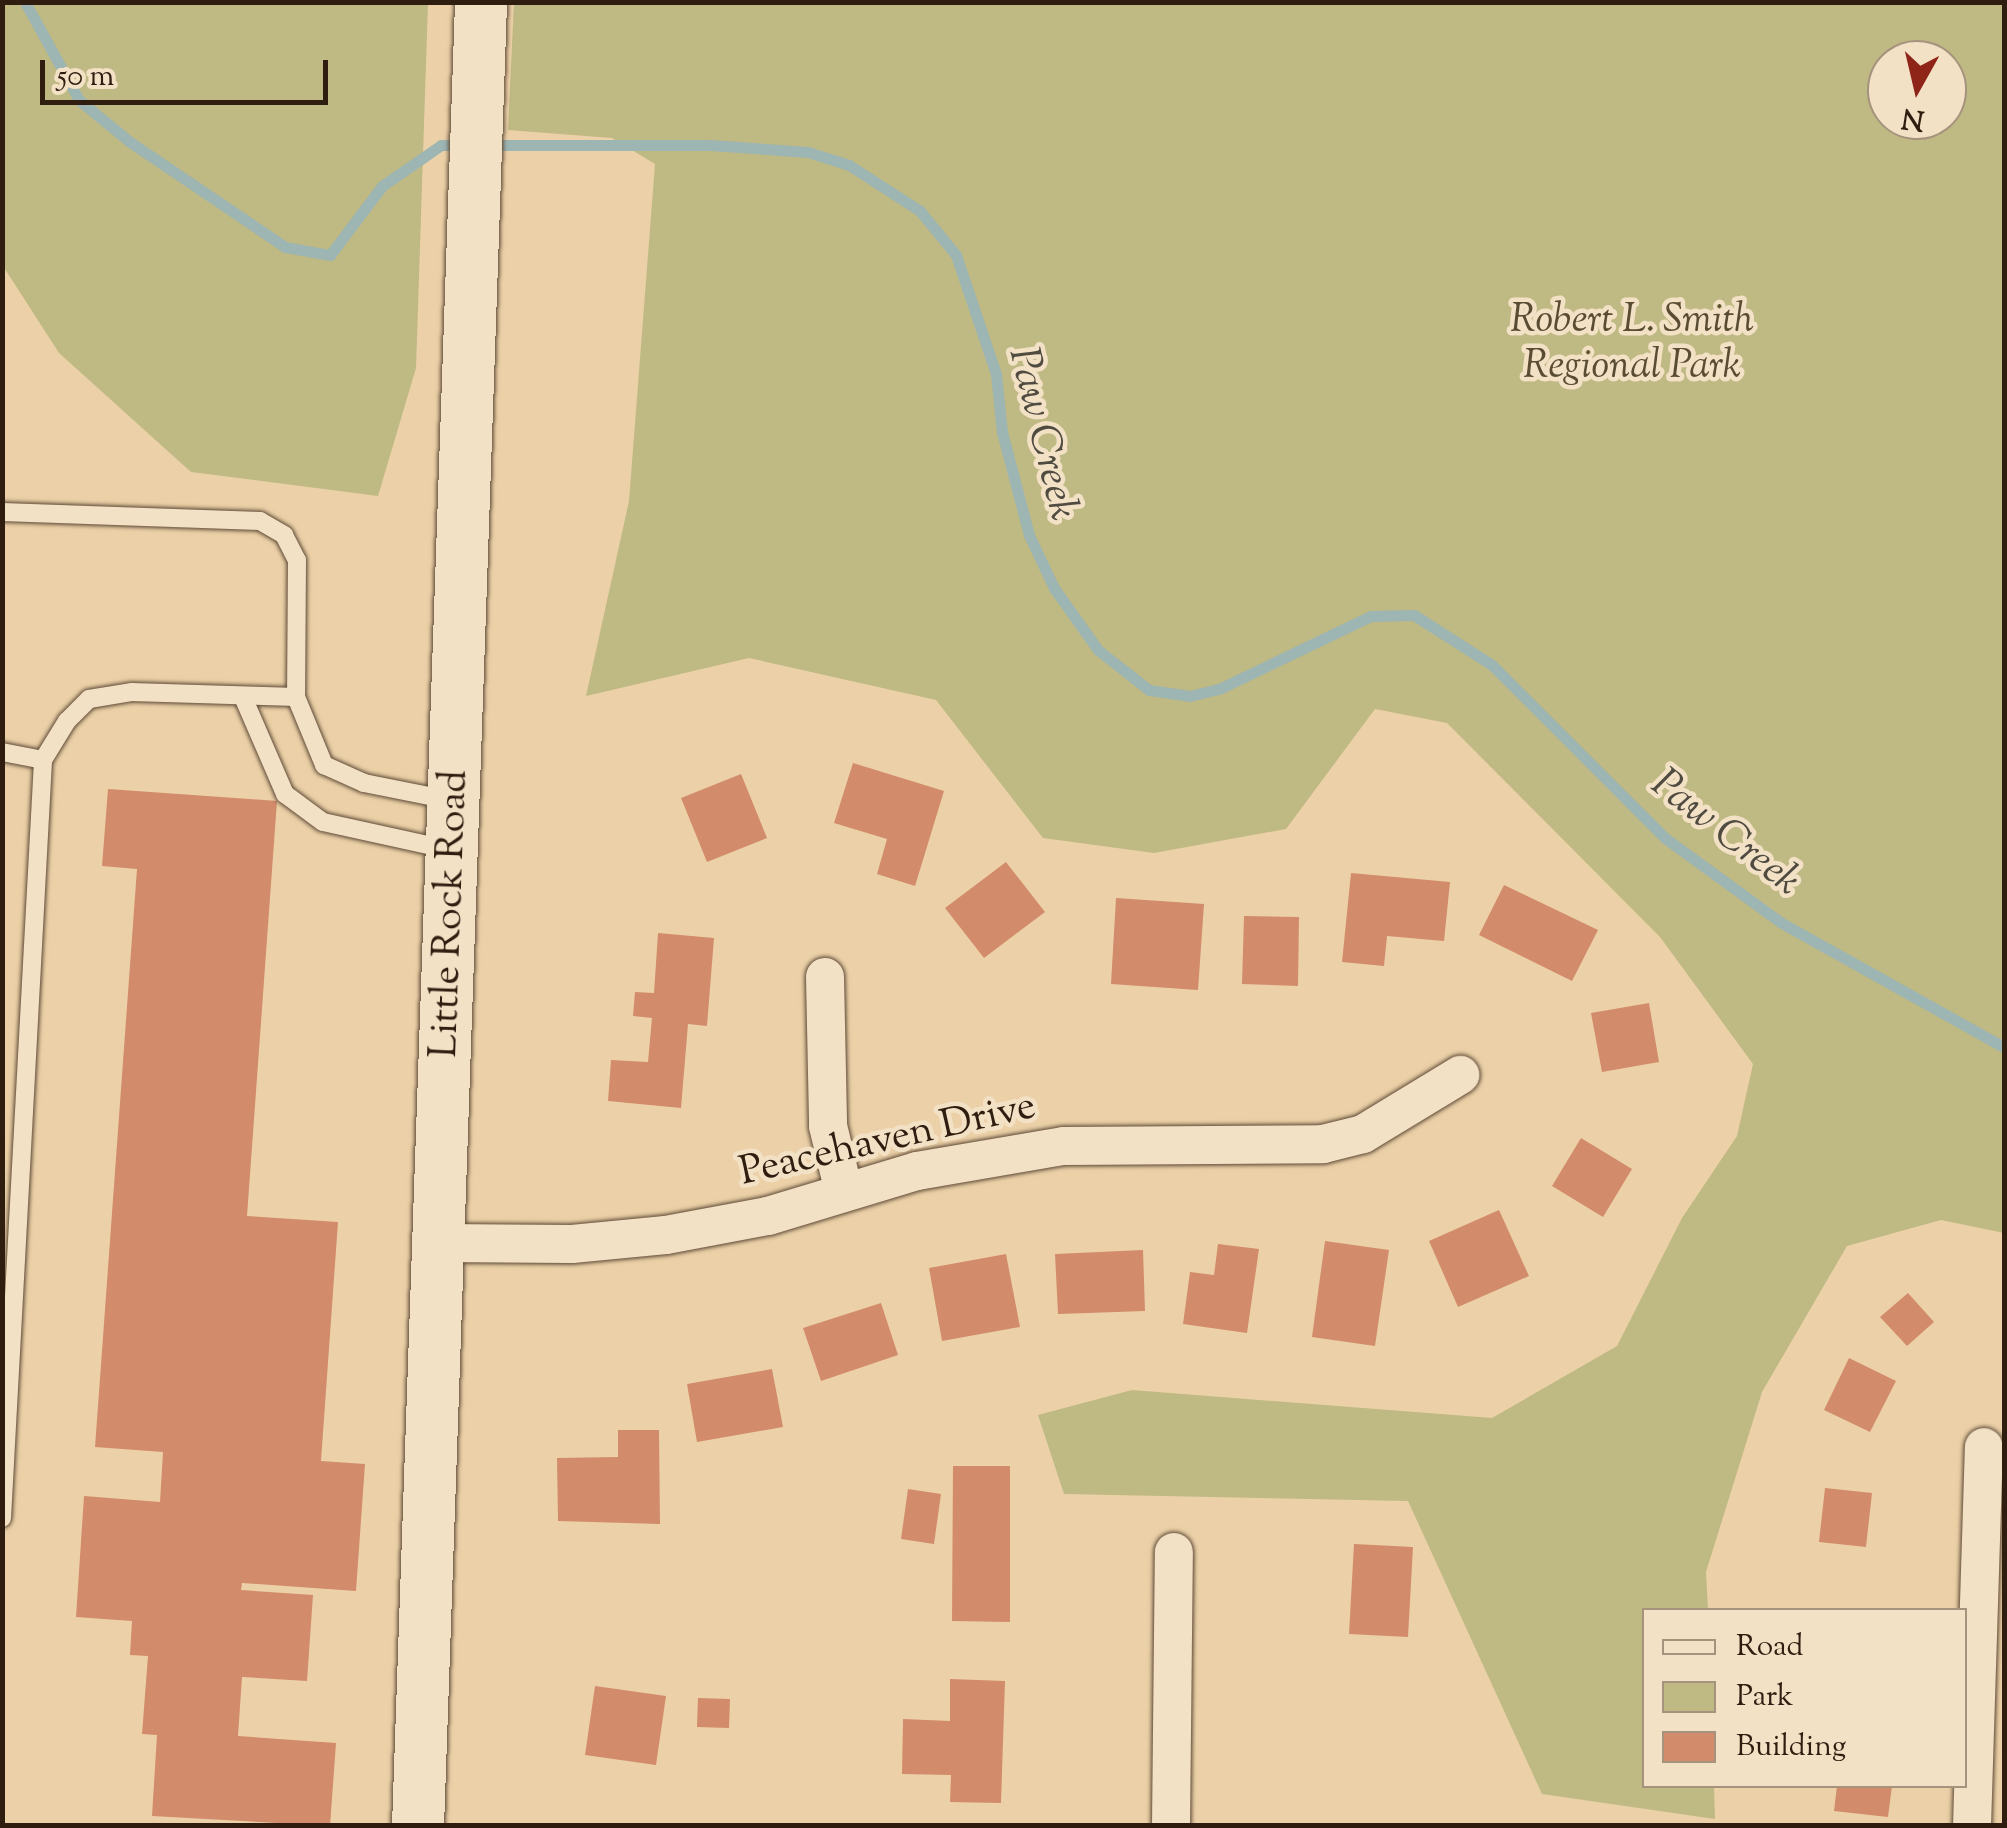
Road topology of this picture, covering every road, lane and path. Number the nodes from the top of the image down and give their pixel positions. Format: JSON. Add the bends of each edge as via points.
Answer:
{"nodes":[{"id":1,"x":481,"y":2,"type":"edge"},
{"id":2,"x":2,"y":512,"type":"edge"},
{"id":3,"x":243,"y":697,"type":"junction"},
{"id":4,"x":296,"y":697,"type":"junction"},
{"id":5,"x":2,"y":752,"type":"edge"},
{"id":6,"x":43,"y":760,"type":"junction"},
{"id":7,"x":454,"y":826,"type":"junction"},
{"id":8,"x":825,"y":976,"type":"dead end"},
{"id":9,"x":1460,"y":1076,"type":"dead end"},
{"id":10,"x":844,"y":1192,"type":"junction"},
{"id":11,"x":440,"y":1243,"type":"junction"},
{"id":12,"x":1984,"y":1446,"type":"dead end"},
{"id":13,"x":2,"y":1518,"type":"edge"},
{"id":14,"x":1174,"y":1552,"type":"dead end"},
{"id":15,"x":418,"y":1826,"type":"edge"},
{"id":16,"x":1171,"y":1826,"type":"edge"},
{"id":17,"x":1972,"y":1826,"type":"edge"}],
"edges":[{"from":1,"to":7,"type":"main road","name":"Little Rock Road"},
{"from":2,"to":4,"type":"lane","via":[[260,521],[284,535],[297,560]]},
{"from":3,"to":4,"type":"lane"},
{"from":3,"to":6,"type":"lane","via":[[132,692],[89,699]]},
{"from":3,"to":7,"type":"lane","via":[[285,794],[323,822]]},
{"from":4,"to":7,"type":"lane","via":[[324,765]]},
{"from":5,"to":6,"type":"lane"},
{"from":6,"to":13,"type":"lane"},
{"from":7,"to":11,"type":"main road","name":"Little Rock Road"},
{"from":8,"to":10,"type":"street","via":[[828,1126]]},
{"from":9,"to":10,"type":"street","name":"Peacehaven Drive","via":[[1363,1134],[1323,1144],[1064,1146],[917,1171]]},
{"from":10,"to":11,"type":"street","name":"Peacehaven Drive","via":[[768,1216],[666,1235],[572,1244]]},
{"from":11,"to":15,"type":"main road","name":"Little Rock Road"},
{"from":12,"to":17,"type":"street"},
{"from":14,"to":16,"type":"street"}]}
